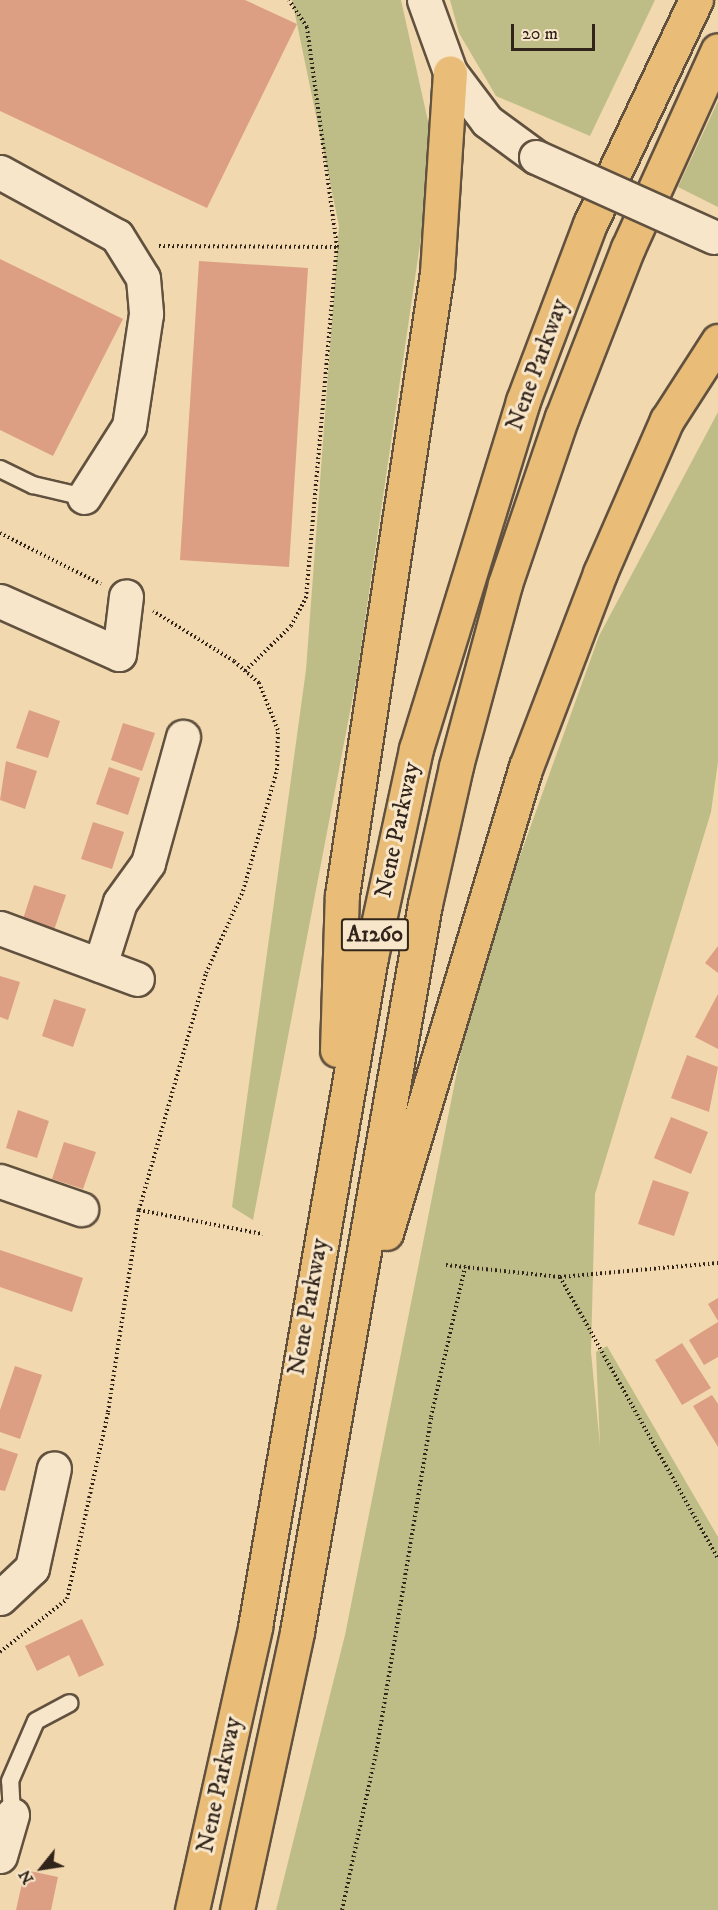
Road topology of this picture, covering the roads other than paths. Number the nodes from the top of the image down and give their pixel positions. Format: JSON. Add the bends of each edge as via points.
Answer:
{"nodes":[{"id":1,"x":424,"y":0,"type":"edge"},
{"id":2,"x":696,"y":0,"type":"edge"},
{"id":3,"x":718,"y":50,"type":"edge"},
{"id":4,"x":450,"y":72,"type":"junction"},
{"id":5,"x":0,"y":172,"type":"edge"},
{"id":6,"x":716,"y":237,"type":"edge"},
{"id":7,"x":718,"y":341,"type":"edge"},
{"id":8,"x":0,"y":469,"type":"edge"},
{"id":9,"x":84,"y":497,"type":"joint"},
{"id":10,"x":127,"y":597,"type":"road end"},
{"id":11,"x":0,"y":601,"type":"edge"},
{"id":12,"x":183,"y":737,"type":"dead end"},
{"id":13,"x":0,"y":928,"type":"edge"},
{"id":14,"x":100,"y":964,"type":"junction"},
{"id":15,"x":137,"y":979,"type":"dead end"},
{"id":16,"x":332,"y":1169,"type":"junction"},
{"id":17,"x":0,"y":1181,"type":"edge"},
{"id":18,"x":81,"y":1209,"type":"dead end"},
{"id":19,"x":347,"y":1364,"type":"junction"},
{"id":20,"x":54,"y":1468,"type":"dead end"},
{"id":21,"x":0,"y":1598,"type":"edge"},
{"id":22,"x":70,"y":1703,"type":"dead end"},
{"id":23,"x":12,"y":1815,"type":"joint"},
{"id":24,"x":0,"y":1856,"type":"edge"},
{"id":25,"x":192,"y":1910,"type":"edge"},
{"id":26,"x":237,"y":1910,"type":"edge"}],
"edges":[{"from":1,"to":4,"type":"street"},
{"from":2,"to":16,"type":"highway","name":"Nene Parkway","number":"A1260","via":[[590,224],[466,572],[416,749]]},
{"from":3,"to":19,"type":"highway","name":"Nene Parkway","number":"A1260","via":[[628,248],[505,584],[425,904]]},
{"from":4,"to":6,"type":"street","bridge":true,"via":[[487,121],[536,157]]},
{"from":4,"to":16,"type":"highway","via":[[437,273],[342,895]]},
{"from":5,"to":9,"type":"street","via":[[98,222],[134,258],[143,278],[146,314],[129,426]]},
{"from":7,"to":19,"type":"highway","via":[[667,420],[600,573],[526,767]]},
{"from":8,"to":9,"type":"lane","via":[[33,485]]},
{"from":10,"to":11,"type":"street","via":[[119,654]]},
{"from":12,"to":14,"type":"street","via":[[148,863],[120,902]]},
{"from":13,"to":14,"type":"street"},
{"from":14,"to":15,"type":"street"},
{"from":16,"to":25,"type":"highway","name":"Nene Parkway","number":"A1260","via":[[255,1627]]},
{"from":17,"to":18,"type":"street"},
{"from":19,"to":26,"type":"highway","name":"Nene Parkway","number":"A1260","via":[[297,1632]]},
{"from":20,"to":21,"type":"street","via":[[32,1568]]},
{"from":22,"to":23,"type":"lane","via":[[36,1722],[10,1781]]},
{"from":23,"to":24,"type":"street"}]}
